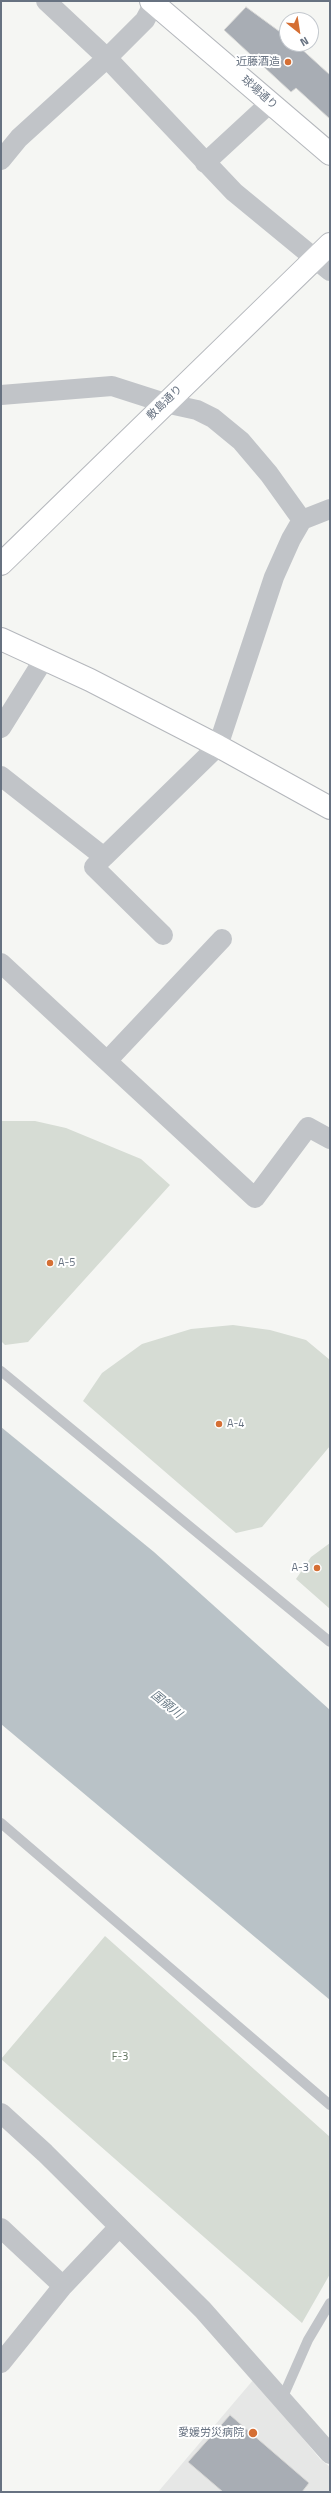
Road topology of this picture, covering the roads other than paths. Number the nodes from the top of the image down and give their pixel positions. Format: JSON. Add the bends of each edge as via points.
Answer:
{"nodes":[{"id":1,"x":46,"y":1,"type":"edge"},
{"id":2,"x":153,"y":2,"type":"edge"},
{"id":3,"x":107,"y":58,"type":"junction"},
{"id":4,"x":270,"y":103,"type":"junction"},
{"id":5,"x":330,"y":154,"type":"edge"},
{"id":6,"x":1,"y":160,"type":"edge"},
{"id":7,"x":205,"y":163,"type":"junction"},
{"id":8,"x":325,"y":258,"type":"edge"},
{"id":9,"x":1,"y":395,"type":"edge"},
{"id":10,"x":165,"y":403,"type":"junction"},
{"id":11,"x":330,"y":509,"type":"edge"},
{"id":12,"x":302,"y":520,"type":"junction"},
{"id":13,"x":1,"y":564,"type":"edge"},
{"id":14,"x":1,"y":639,"type":"edge"},
{"id":15,"x":44,"y":659,"type":"junction"},
{"id":16,"x":1,"y":728,"type":"edge"},
{"id":17,"x":218,"y":746,"type":"junction"},
{"id":18,"x":1,"y":776,"type":"edge"},
{"id":19,"x":330,"y":808,"type":"edge"},
{"id":20,"x":104,"y":857,"type":"junction"},
{"id":21,"x":163,"y":935,"type":"dead end"},
{"id":22,"x":222,"y":939,"type":"dead end"},
{"id":23,"x":1,"y":963,"type":"edge"},
{"id":24,"x":107,"y":1061,"type":"junction"},
{"id":25,"x":330,"y":1139,"type":"edge"},
{"id":26,"x":1,"y":1371,"type":"edge"},
{"id":27,"x":330,"y":1642,"type":"edge"},
{"id":28,"x":1,"y":1823,"type":"edge"},
{"id":29,"x":330,"y":2105,"type":"edge"},
{"id":30,"x":1,"y":2113,"type":"edge"},
{"id":31,"x":119,"y":2227,"type":"junction"},
{"id":32,"x":1,"y":2229,"type":"edge"},
{"id":33,"x":63,"y":2286,"type":"junction"},
{"id":34,"x":330,"y":2303,"type":"edge"},
{"id":35,"x":1,"y":2363,"type":"edge"},
{"id":36,"x":282,"y":2399,"type":"junction"},
{"id":37,"x":330,"y":2454,"type":"edge"}],
"edges":[{"from":1,"to":3,"type":"street"},
{"from":2,"to":3,"type":"street","via":[[145,20]]},
{"from":2,"to":4,"type":"street","name":"球場通り"},
{"from":3,"to":6,"type":"street","via":[[19,138]]},
{"from":3,"to":7,"type":"street"},
{"from":4,"to":5,"type":"street","name":"球場通り"},
{"from":4,"to":7,"type":"street"},
{"from":7,"to":8,"type":"street","via":[[234,192]]},
{"from":8,"to":10,"type":"street","name":"敷島通り"},
{"from":9,"to":10,"type":"street","via":[[112,386]]},
{"from":10,"to":12,"type":"street","via":[[208,415],[241,441]]},
{"from":10,"to":13,"type":"street","name":"敷島通り"},
{"from":11,"to":12,"type":"street"},
{"from":12,"to":17,"type":"street","via":[[274,577]]},
{"from":14,"to":15,"type":"street"},
{"from":15,"to":16,"type":"street"},
{"from":15,"to":17,"type":"street"},
{"from":17,"to":19,"type":"street"},
{"from":17,"to":20,"type":"street"},
{"from":18,"to":20,"type":"street"},
{"from":20,"to":21,"type":"street","via":[[94,867]]},
{"from":22,"to":24,"type":"street"},
{"from":23,"to":24,"type":"street"},
{"from":24,"to":25,"type":"street","via":[[255,1198],[308,1127]]},
{"from":26,"to":27,"type":"lane"},
{"from":28,"to":29,"type":"lane"},
{"from":30,"to":31,"type":"street"},
{"from":31,"to":33,"type":"street"},
{"from":31,"to":36,"type":"street","via":[[203,2310]]},
{"from":32,"to":33,"type":"street"},
{"from":33,"to":35,"type":"street"},
{"from":34,"to":36,"type":"lane","via":[[308,2340]]},
{"from":36,"to":37,"type":"street"}]}
